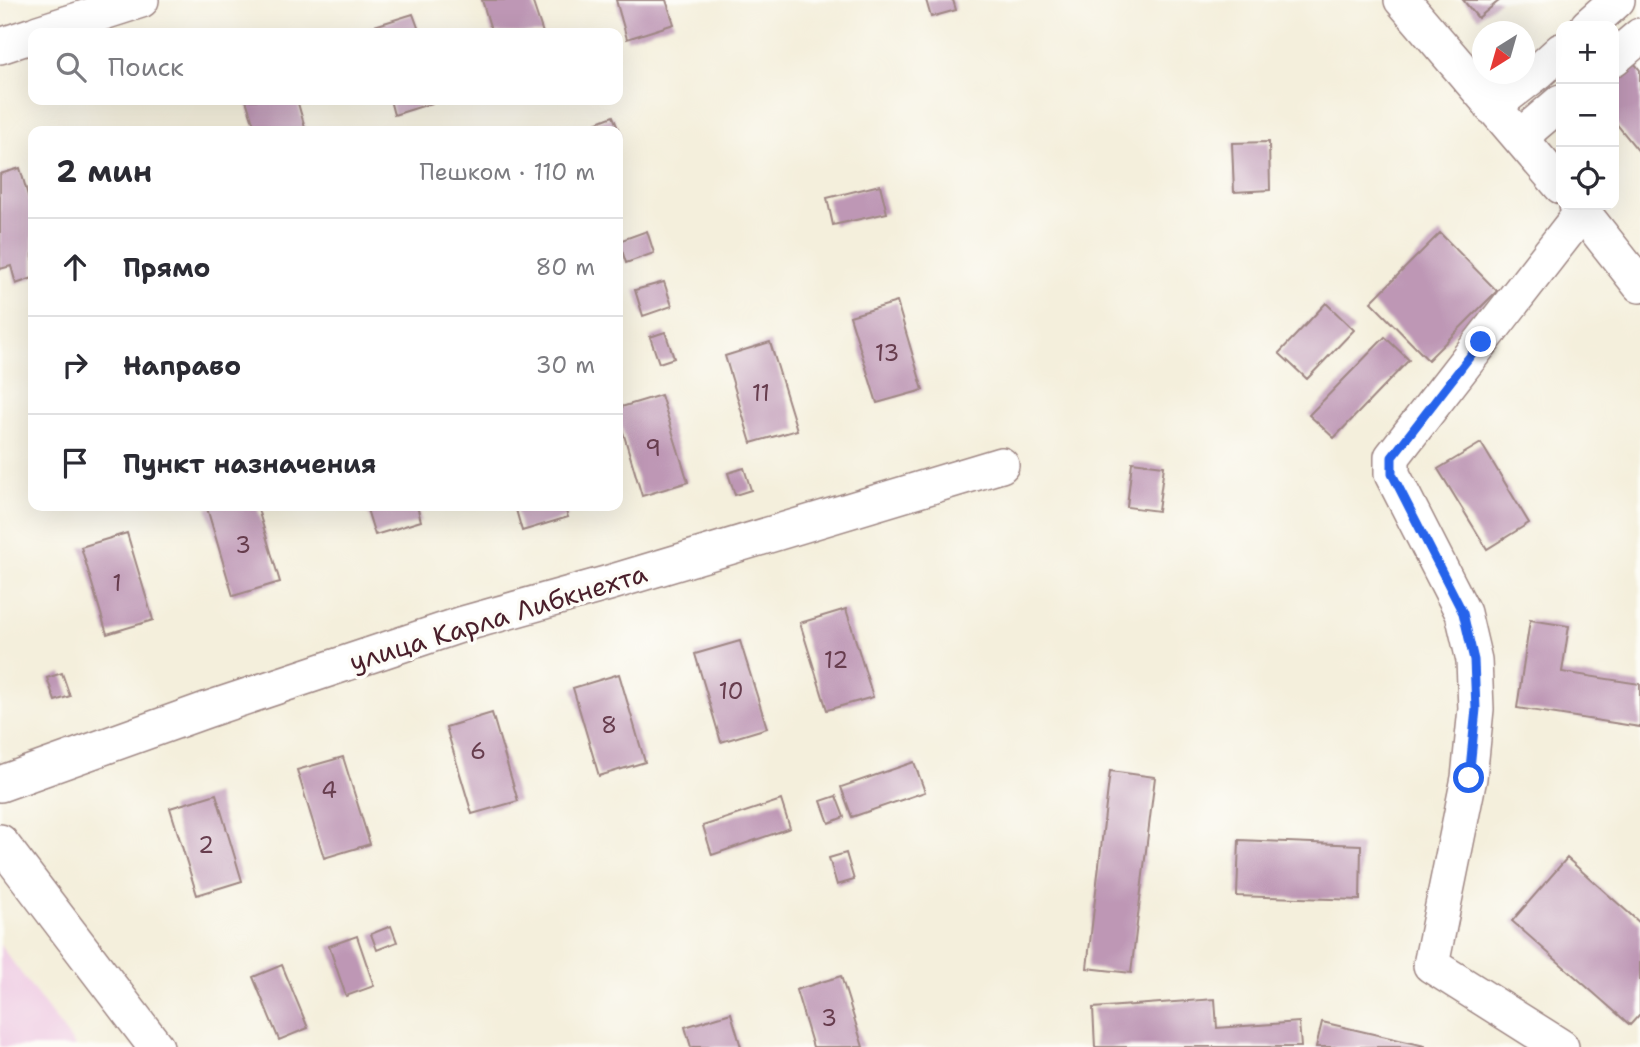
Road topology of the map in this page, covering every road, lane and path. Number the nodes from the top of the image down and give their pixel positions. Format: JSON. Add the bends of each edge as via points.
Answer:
{"nodes":[{"id":1,"x":141,"y":0,"type":"edge"},
{"id":2,"x":1402,"y":0,"type":"edge"},
{"id":3,"x":1617,"y":0,"type":"edge"},
{"id":4,"x":1594,"y":21,"type":"edge"},
{"id":5,"x":55,"y":28,"type":"edge"},
{"id":6,"x":1640,"y":36,"type":"edge"},
{"id":7,"x":28,"y":37,"type":"edge"},
{"id":8,"x":0,"y":46,"type":"edge"},
{"id":9,"x":1619,"y":54,"type":"edge"},
{"id":10,"x":1556,"y":56,"type":"edge"},
{"id":11,"x":1556,"y":106,"type":"edge"},
{"id":12,"x":1492,"y":107,"type":"junction"},
{"id":13,"x":1520,"y":137,"type":"junction"},
{"id":14,"x":1556,"y":180,"type":"edge"},
{"id":15,"x":1568,"y":210,"type":"edge"},
{"id":16,"x":1581,"y":210,"type":"edge"},
{"id":17,"x":1640,"y":285,"type":"edge"},
{"id":18,"x":1001,"y":465,"type":"dead end"},
{"id":19,"x":0,"y":784,"type":"edge"},
{"id":20,"x":0,"y":842,"type":"edge"},
{"id":21,"x":156,"y":1047,"type":"edge"},
{"id":22,"x":1562,"y":1047,"type":"edge"}],
"edges":[{"from":1,"to":5,"type":"street"},
{"from":2,"to":12,"type":"street"},
{"from":3,"to":4,"type":"street"},
{"from":6,"to":9,"type":"street"},
{"from":7,"to":8,"type":"street"},
{"from":10,"to":12,"type":"street"},
{"from":11,"to":13,"type":"street"},
{"from":12,"to":13,"type":"street"},
{"from":13,"to":14,"type":"street"},
{"from":15,"to":22,"type":"street","via":[[1392,457],[1392,474],[1463,613],[1474,660],[1476,709],[1469,778],[1431,965]]},
{"from":16,"to":17,"type":"street"},
{"from":18,"to":19,"type":"street","name":"улица Карла Либкнехта","via":[[463,624]]},
{"from":20,"to":21,"type":"street"}]}
